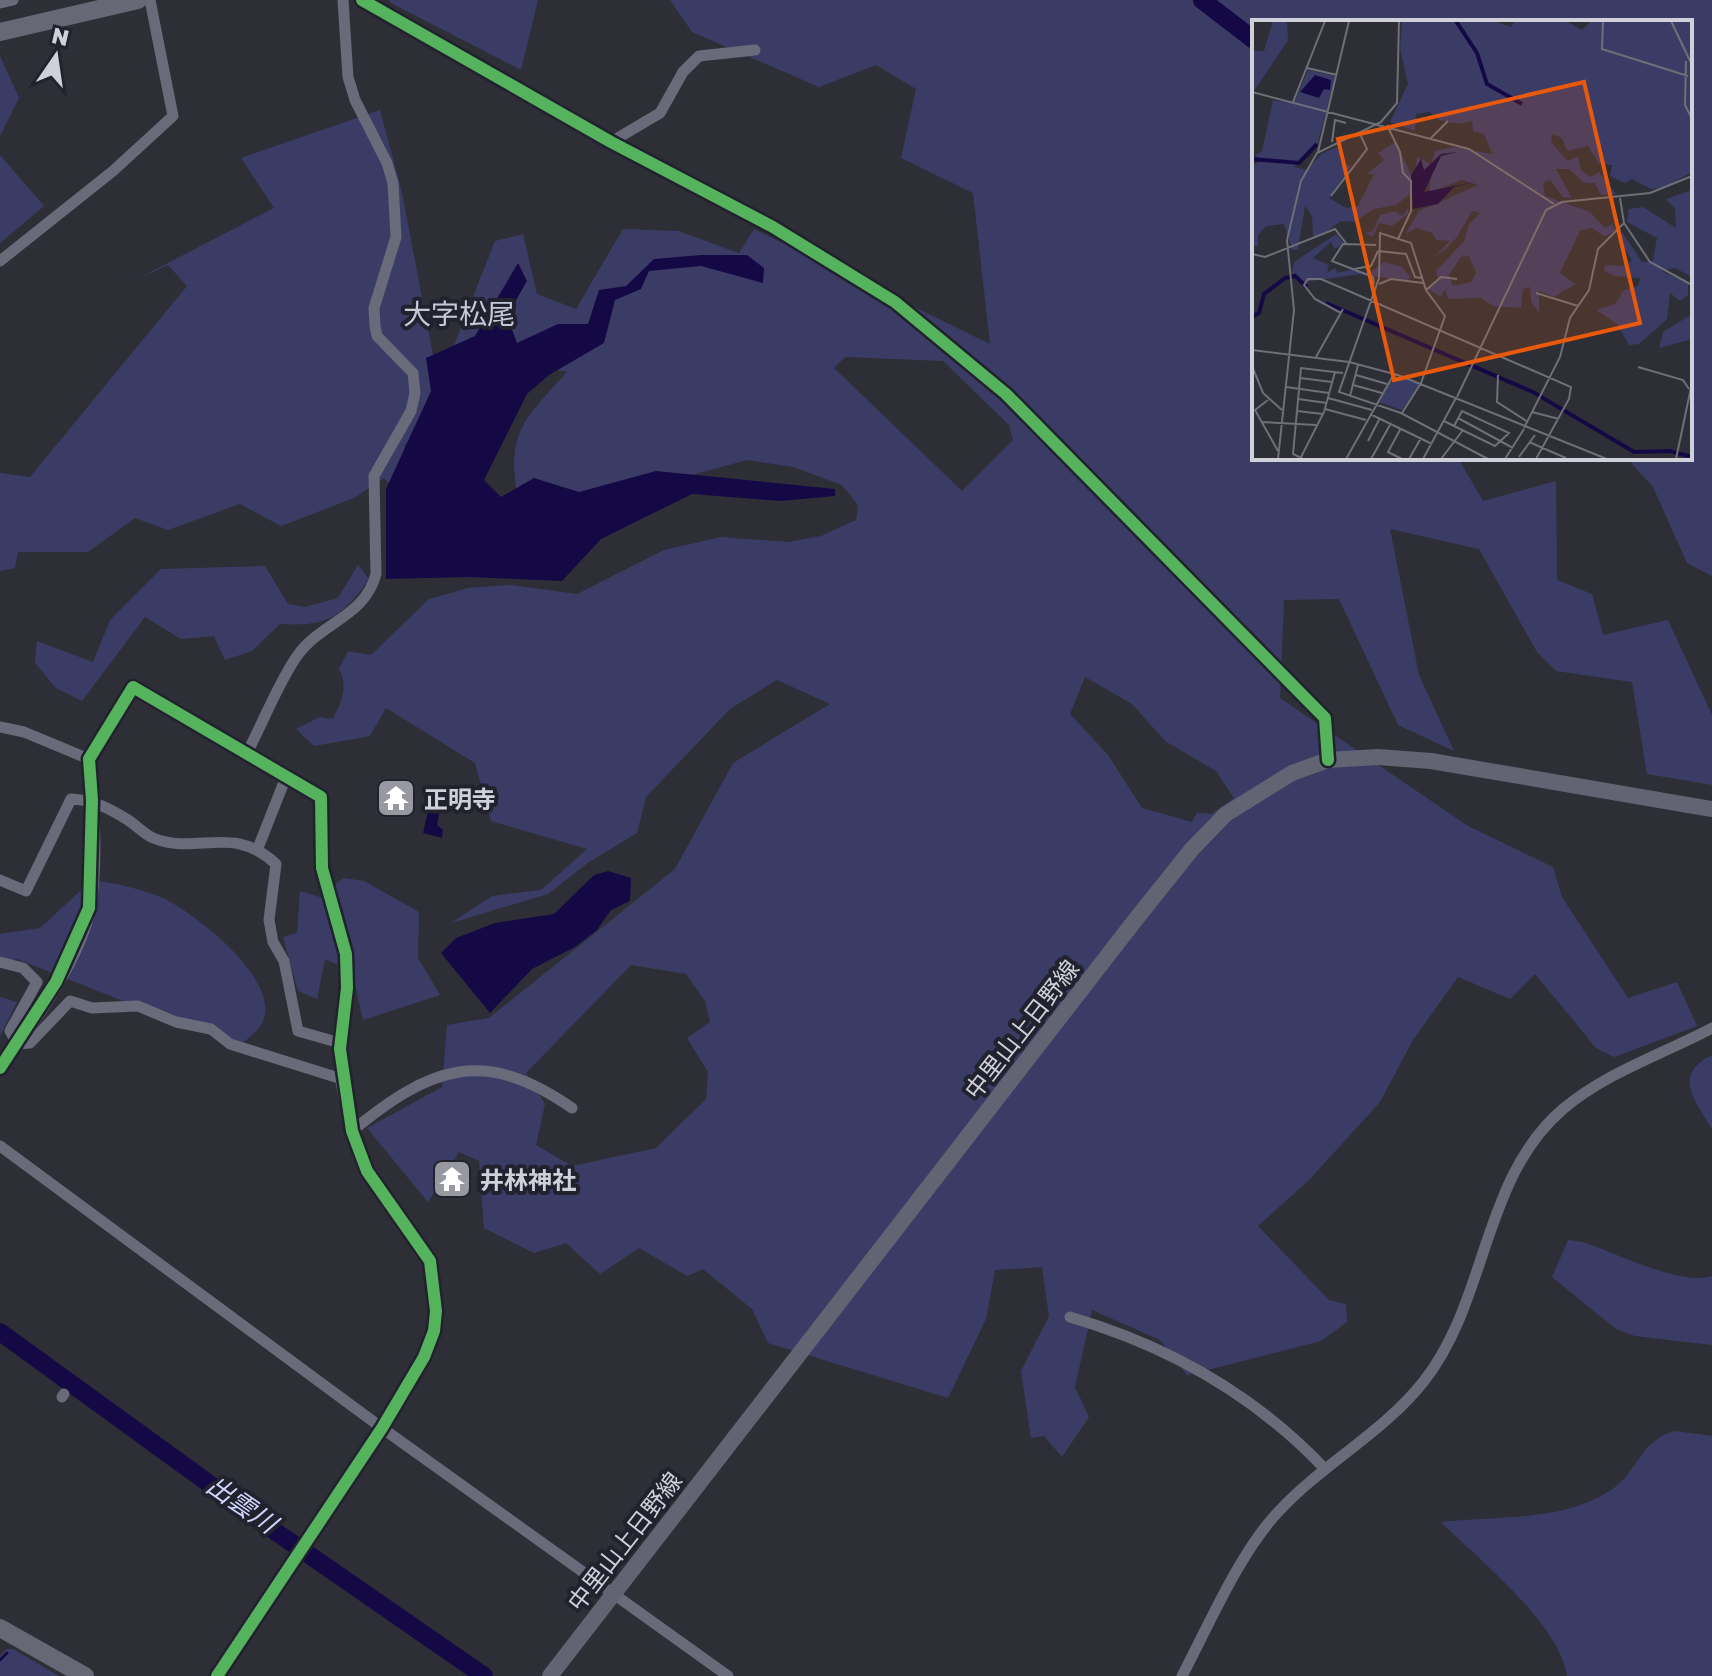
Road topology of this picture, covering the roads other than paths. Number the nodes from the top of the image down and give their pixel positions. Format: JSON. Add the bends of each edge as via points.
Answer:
{"nodes":[{"id":1,"x":13,"y":0,"type":"edge"},
{"id":2,"x":138,"y":0,"type":"edge"},
{"id":3,"x":150,"y":0,"type":"edge"},
{"id":4,"x":343,"y":0,"type":"edge"},
{"id":5,"x":362,"y":0,"type":"edge"},
{"id":6,"x":0,"y":3,"type":"edge"},
{"id":7,"x":0,"y":32,"type":"edge"},
{"id":8,"x":755,"y":50,"type":"dead end"},
{"id":9,"x":611,"y":142,"type":"junction"},
{"id":10,"x":0,"y":261,"type":"edge"},
{"id":11,"x":0,"y":727,"type":"edge"},
{"id":12,"x":246,"y":755,"type":"junction"},
{"id":13,"x":89,"y":759,"type":"junction"},
{"id":14,"x":1328,"y":760,"type":"junction"},
{"id":15,"x":286,"y":777,"type":"junction"},
{"id":16,"x":92,"y":800,"type":"junction"},
{"id":17,"x":1712,"y":809,"type":"edge"},
{"id":18,"x":258,"y":848,"type":"junction"},
{"id":19,"x":0,"y":880,"type":"edge"},
{"id":20,"x":0,"y":962,"type":"edge"},
{"id":21,"x":1712,"y":1028,"type":"edge"},
{"id":22,"x":340,"y":1043,"type":"junction"},
{"id":23,"x":17,"y":1044,"type":"junction"},
{"id":24,"x":0,"y":1068,"type":"edge"},
{"id":25,"x":342,"y":1079,"type":"junction"},
{"id":26,"x":572,"y":1108,"type":"dead end"},
{"id":27,"x":352,"y":1131,"type":"junction"},
{"id":28,"x":0,"y":1146,"type":"edge"},
{"id":29,"x":1070,"y":1317,"type":"dead end"},
{"id":30,"x":382,"y":1428,"type":"junction"},
{"id":31,"x":1325,"y":1469,"type":"junction"},
{"id":32,"x":613,"y":1594,"type":"junction"},
{"id":33,"x":4,"y":1635,"type":"edge"},
{"id":34,"x":85,"y":1676,"type":"edge"},
{"id":35,"x":217,"y":1676,"type":"edge"},
{"id":36,"x":550,"y":1676,"type":"edge"},
{"id":37,"x":728,"y":1676,"type":"edge"},
{"id":38,"x":1182,"y":1676,"type":"edge"}],
"edges":[{"from":1,"to":6,"type":"street"},
{"from":2,"to":7,"type":"highway"},
{"from":3,"to":10,"type":"street","via":[[173,116]]},
{"from":4,"to":12,"type":"street","via":[[348,77],[393,183],[396,237],[374,308],[375,326],[377,336],[413,373],[415,393],[411,411],[374,476],[372,589],[358,609],[315,635],[295,658]]},
{"from":5,"to":9,"type":"street"},
{"from":8,"to":9,"type":"street","via":[[699,56],[683,72],[660,113]]},
{"from":9,"to":14,"type":"street","via":[[847,269],[1006,394],[1325,718]]},
{"from":11,"to":13,"type":"street"},
{"from":12,"to":13,"type":"street","via":[[133,687]]},
{"from":12,"to":15,"type":"street"},
{"from":13,"to":16,"type":"street"},
{"from":14,"to":17,"type":"main road","name":"中里山上日野線","via":[[1431,761]]},
{"from":14,"to":32,"type":"main road","name":"中里山上日野線","via":[[1263,789],[1226,814],[1192,849]]},
{"from":15,"to":18,"type":"street"},
{"from":15,"to":22,"type":"street","via":[[321,797],[322,868],[346,954]]},
{"from":16,"to":18,"type":"street","via":[[151,838]]},
{"from":16,"to":19,"type":"street","via":[[71,799],[26,891]]},
{"from":16,"to":23,"type":"street","via":[[89,908],[56,982]]},
{"from":18,"to":22,"type":"street","via":[[276,864],[269,920],[284,961],[298,1031]]},
{"from":20,"to":23,"type":"street","via":[[23,968],[37,982],[10,1031]]},
{"from":21,"to":31,"type":"street","via":[[1596,1086],[1549,1123],[1520,1164],[1499,1208],[1447,1348],[1395,1413]]},
{"from":22,"to":25,"type":"street"},
{"from":23,"to":24,"type":"street"},
{"from":23,"to":25,"type":"street","via":[[30,1043],[70,1001],[92,1008],[138,1006],[211,1029],[230,1044]]},
{"from":25,"to":27,"type":"street"},
{"from":26,"to":27,"type":"street","via":[[527,1082],[467,1069],[428,1079]]},
{"from":27,"to":30,"type":"street","via":[[367,1171],[430,1261],[434,1295],[430,1346]]},
{"from":28,"to":30,"type":"street"},
{"from":29,"to":31,"type":"street","via":[[1124,1333],[1220,1381],[1289,1431]]},
{"from":30,"to":32,"type":"street"},
{"from":30,"to":35,"type":"street"},
{"from":31,"to":38,"type":"street","via":[[1257,1537]]},
{"from":32,"to":36,"type":"main road","name":"中里山上日野線"},
{"from":32,"to":37,"type":"street"},
{"from":33,"to":34,"type":"highway"}]}
